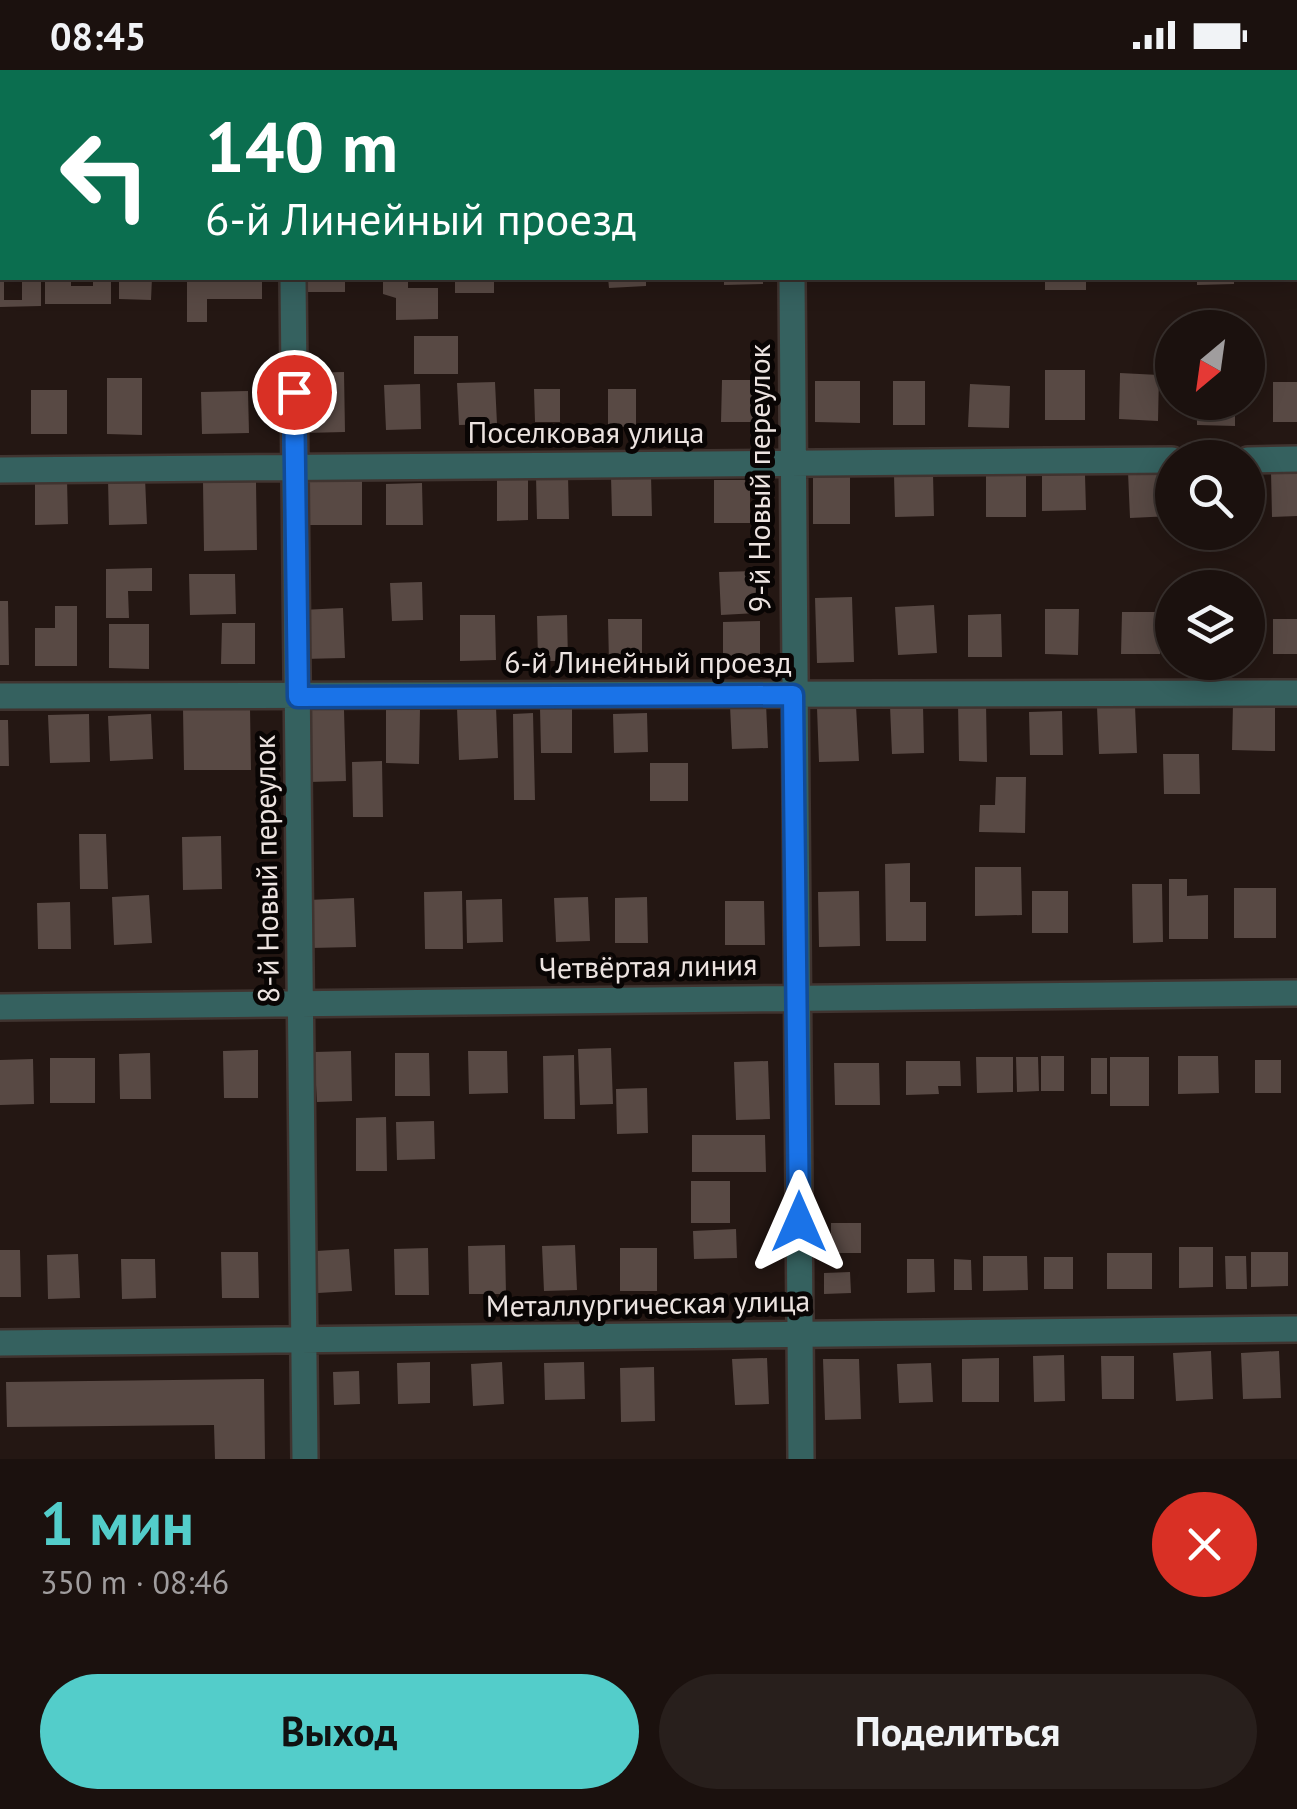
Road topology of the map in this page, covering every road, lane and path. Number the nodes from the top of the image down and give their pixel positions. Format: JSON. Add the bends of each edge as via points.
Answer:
{"nodes":[{"id":1,"x":293,"y":280,"type":"edge"},
{"id":2,"x":792,"y":280,"type":"edge"},
{"id":3,"x":1297,"y":459,"type":"edge"},
{"id":4,"x":1155,"y":460,"type":"edge"},
{"id":5,"x":1265,"y":460,"type":"edge"},
{"id":6,"x":794,"y":464,"type":"junction"},
{"id":7,"x":295,"y":467,"type":"junction"},
{"id":8,"x":0,"y":470,"type":"edge"},
{"id":9,"x":1297,"y":693,"type":"edge"},
{"id":10,"x":793,"y":695,"type":"junction"},
{"id":11,"x":0,"y":696,"type":"edge"},
{"id":12,"x":298,"y":697,"type":"junction"},
{"id":13,"x":1297,"y":993,"type":"edge"},
{"id":14,"x":798,"y":998,"type":"junction"},
{"id":15,"x":300,"y":1004,"type":"junction"},
{"id":16,"x":0,"y":1006,"type":"edge"},
{"id":17,"x":1297,"y":1329,"type":"edge"},
{"id":18,"x":800,"y":1335,"type":"junction"},
{"id":19,"x":304,"y":1340,"type":"junction"},
{"id":20,"x":0,"y":1343,"type":"edge"},
{"id":21,"x":305,"y":1459,"type":"edge"},
{"id":22,"x":801,"y":1459,"type":"edge"}],
"edges":[{"from":1,"to":7,"type":"street","name":"8-й Новый переулок"},
{"from":2,"to":6,"type":"street","name":"9-й Новый переулок"},
{"from":3,"to":5,"type":"street"},
{"from":4,"to":6,"type":"street","name":"Поселковая улица"},
{"from":6,"to":7,"type":"street","name":"Поселковая улица"},
{"from":6,"to":10,"type":"street","name":"9-й Новый переулок"},
{"from":7,"to":8,"type":"street","name":"Поселковая улица"},
{"from":7,"to":12,"type":"street","name":"8-й Новый переулок"},
{"from":9,"to":10,"type":"street","name":"6-й Линейный проезд"},
{"from":10,"to":12,"type":"street","name":"6-й Линейный проезд"},
{"from":10,"to":14,"type":"street","name":"9-й Новый переулок"},
{"from":11,"to":12,"type":"street","name":"6-й Линейный проезд"},
{"from":12,"to":15,"type":"street","name":"8-й Новый переулок"},
{"from":13,"to":14,"type":"street","name":"Четвёртая линия"},
{"from":14,"to":15,"type":"street","name":"Четвёртая линия"},
{"from":14,"to":18,"type":"street","name":"9-й Новый переулок"},
{"from":15,"to":16,"type":"street","name":"Четвёртая линия"},
{"from":15,"to":19,"type":"street","name":"8-й Новый переулок"},
{"from":17,"to":18,"type":"street","name":"Металлургическая улица"},
{"from":18,"to":19,"type":"street","name":"Металлургическая улица"},
{"from":18,"to":22,"type":"street","name":"9-й Новый переулок"},
{"from":19,"to":20,"type":"street","name":"Металлургическая улица"},
{"from":19,"to":21,"type":"street","name":"8-й Новый переулок"}]}
